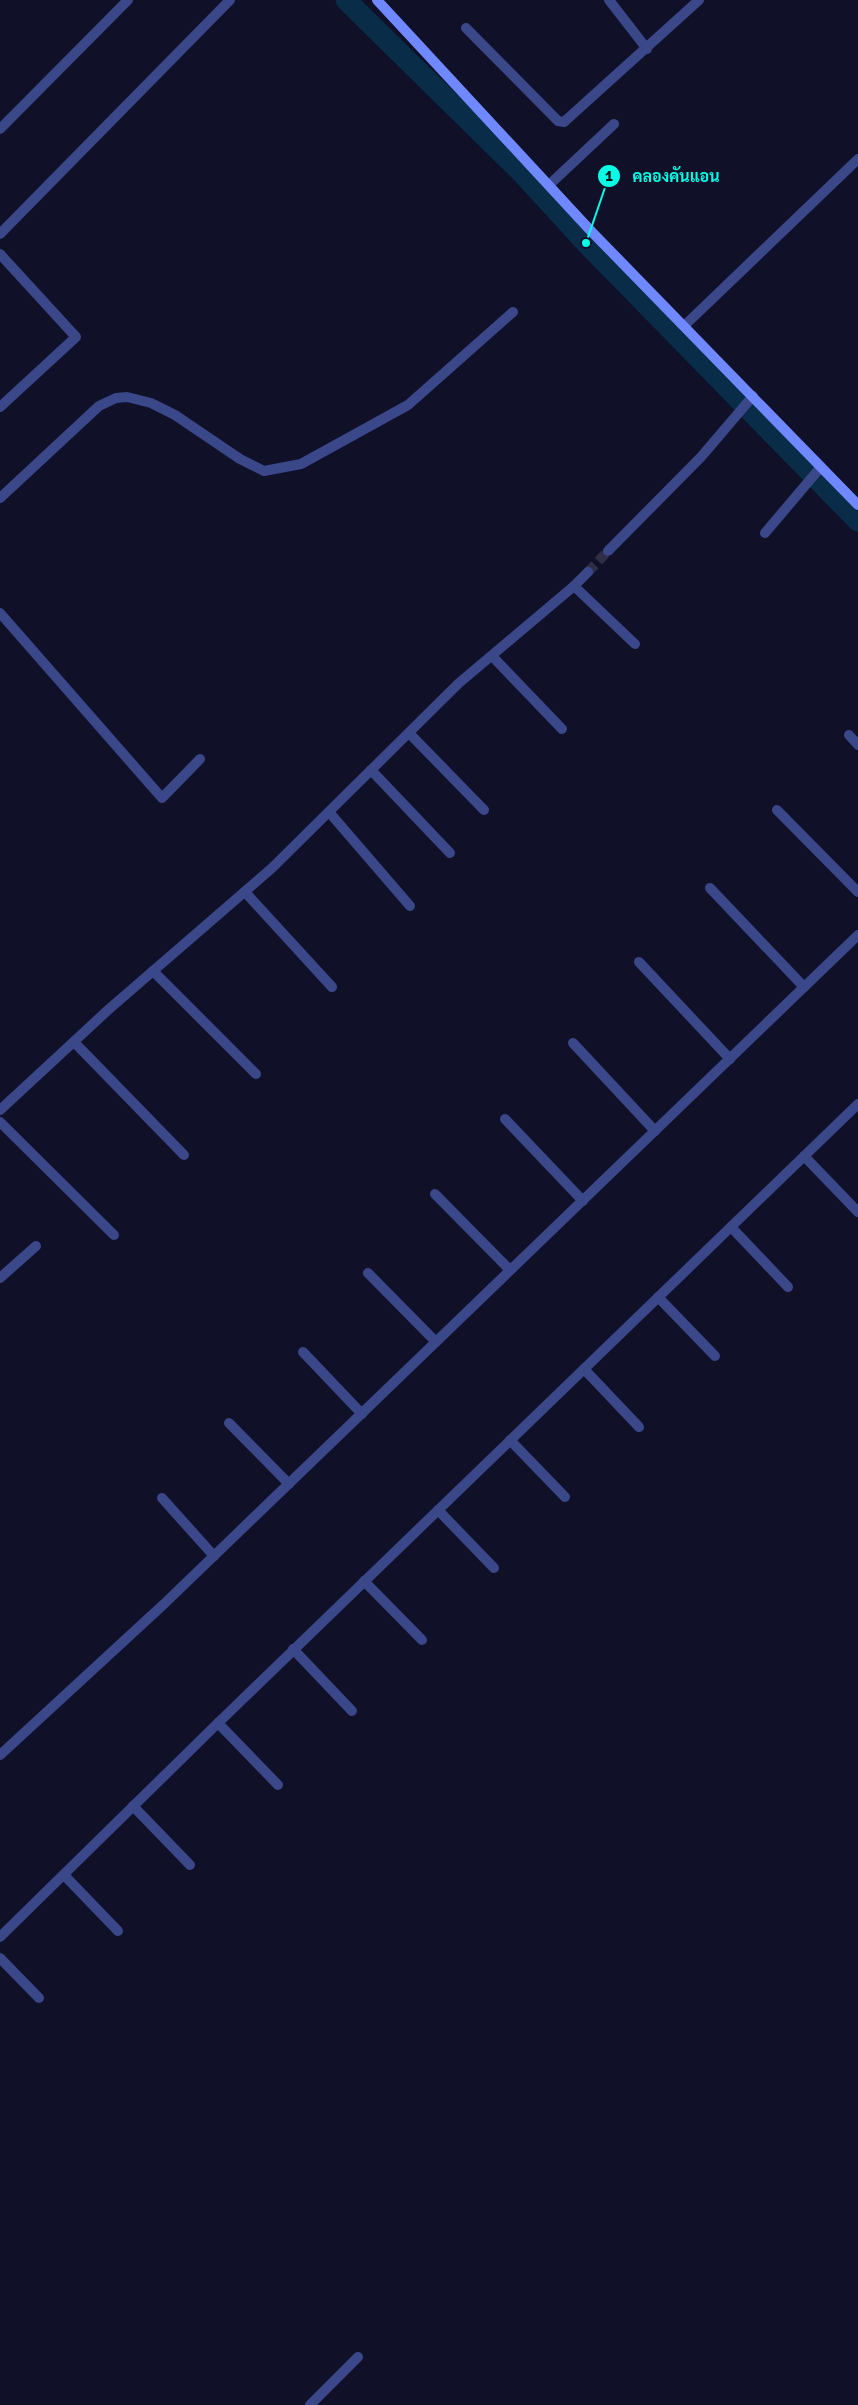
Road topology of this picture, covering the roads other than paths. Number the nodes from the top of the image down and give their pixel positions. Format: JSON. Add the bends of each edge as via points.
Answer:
{"nodes":[{"id":1,"x":128,"y":0,"type":"edge"},
{"id":2,"x":230,"y":0,"type":"edge"},
{"id":3,"x":377,"y":0,"type":"edge"},
{"id":4,"x":609,"y":0,"type":"edge"},
{"id":5,"x":699,"y":0,"type":"edge"},
{"id":6,"x":466,"y":28,"type":"dead end"},
{"id":7,"x":647,"y":49,"type":"junction"},
{"id":8,"x":614,"y":124,"type":"dead end"},
{"id":9,"x":0,"y":129,"type":"edge"},
{"id":10,"x":858,"y":159,"type":"edge"},
{"id":11,"x":550,"y":185,"type":"junction"},
{"id":12,"x":0,"y":234,"type":"edge"},
{"id":13,"x":0,"y":254,"type":"edge"},
{"id":14,"x":513,"y":312,"type":"dead end"},
{"id":15,"x":684,"y":326,"type":"junction"},
{"id":16,"x":753,"y":396,"type":"junction"},
{"id":17,"x":0,"y":407,"type":"edge"},
{"id":18,"x":820,"y":468,"type":"junction"},
{"id":19,"x":0,"y":498,"type":"edge"},
{"id":20,"x":858,"y":505,"type":"edge"},
{"id":21,"x":765,"y":533,"type":"dead end"},
{"id":22,"x":608,"y":551,"type":"tunnel mouth"},
{"id":23,"x":588,"y":572,"type":"tunnel mouth"},
{"id":24,"x":574,"y":586,"type":"junction"},
{"id":25,"x":0,"y":613,"type":"edge"},
{"id":26,"x":635,"y":644,"type":"dead end"},
{"id":27,"x":492,"y":656,"type":"junction"},
{"id":28,"x":562,"y":729,"type":"dead end"},
{"id":29,"x":409,"y":733,"type":"junction"},
{"id":30,"x":849,"y":735,"type":"dead end"},
{"id":31,"x":858,"y":745,"type":"edge"},
{"id":32,"x":200,"y":759,"type":"dead end"},
{"id":33,"x":371,"y":770,"type":"junction"},
{"id":34,"x":484,"y":810,"type":"dead end"},
{"id":35,"x":777,"y":810,"type":"dead end"},
{"id":36,"x":330,"y":812,"type":"junction"},
{"id":37,"x":450,"y":854,"type":"dead end"},
{"id":38,"x":710,"y":888,"type":"dead end"},
{"id":39,"x":245,"y":892,"type":"junction"},
{"id":40,"x":858,"y":892,"type":"edge"},
{"id":41,"x":410,"y":906,"type":"dead end"},
{"id":42,"x":858,"y":935,"type":"edge"},
{"id":43,"x":638,"y":962,"type":"dead end"},
{"id":44,"x":153,"y":971,"type":"junction"},
{"id":45,"x":332,"y":987,"type":"dead end"},
{"id":46,"x":804,"y":987,"type":"junction"},
{"id":47,"x":74,"y":1042,"type":"junction"},
{"id":48,"x":574,"y":1043,"type":"dead end"},
{"id":49,"x":730,"y":1058,"type":"junction"},
{"id":50,"x":256,"y":1074,"type":"dead end"},
{"id":51,"x":858,"y":1104,"type":"edge"},
{"id":52,"x":0,"y":1110,"type":"edge"},
{"id":53,"x":505,"y":1119,"type":"dead end"},
{"id":54,"x":0,"y":1122,"type":"edge"},
{"id":55,"x":655,"y":1131,"type":"junction"},
{"id":56,"x":184,"y":1154,"type":"dead end"},
{"id":57,"x":804,"y":1156,"type":"junction"},
{"id":58,"x":435,"y":1194,"type":"dead end"},
{"id":59,"x":583,"y":1201,"type":"junction"},
{"id":60,"x":858,"y":1212,"type":"edge"},
{"id":61,"x":731,"y":1227,"type":"junction"},
{"id":62,"x":114,"y":1236,"type":"dead end"},
{"id":63,"x":36,"y":1246,"type":"dead end"},
{"id":64,"x":510,"y":1270,"type":"junction"},
{"id":65,"x":368,"y":1273,"type":"dead end"},
{"id":66,"x":0,"y":1278,"type":"edge"},
{"id":67,"x":788,"y":1287,"type":"dead end"},
{"id":68,"x":658,"y":1297,"type":"junction"},
{"id":69,"x":436,"y":1342,"type":"junction"},
{"id":70,"x":302,"y":1352,"type":"dead end"},
{"id":71,"x":715,"y":1356,"type":"dead end"},
{"id":72,"x":584,"y":1369,"type":"junction"},
{"id":73,"x":362,"y":1414,"type":"junction"},
{"id":74,"x":229,"y":1423,"type":"dead end"},
{"id":75,"x":639,"y":1427,"type":"dead end"},
{"id":76,"x":510,"y":1440,"type":"junction"},
{"id":77,"x":289,"y":1484,"type":"junction"},
{"id":78,"x":565,"y":1497,"type":"dead end"},
{"id":79,"x":162,"y":1498,"type":"dead end"},
{"id":80,"x":438,"y":1510,"type":"junction"},
{"id":81,"x":214,"y":1556,"type":"junction"},
{"id":82,"x":494,"y":1568,"type":"dead end"},
{"id":83,"x":364,"y":1581,"type":"junction"},
{"id":84,"x":422,"y":1640,"type":"dead end"},
{"id":85,"x":293,"y":1649,"type":"junction"},
{"id":86,"x":352,"y":1711,"type":"dead end"},
{"id":87,"x":218,"y":1723,"type":"junction"},
{"id":88,"x":0,"y":1754,"type":"edge"},
{"id":89,"x":278,"y":1785,"type":"dead end"},
{"id":90,"x":133,"y":1806,"type":"junction"},
{"id":91,"x":190,"y":1865,"type":"dead end"},
{"id":92,"x":64,"y":1876,"type":"junction"},
{"id":93,"x":118,"y":1931,"type":"dead end"},
{"id":94,"x":0,"y":1937,"type":"edge"},
{"id":95,"x":0,"y":1958,"type":"edge"},
{"id":96,"x":39,"y":1998,"type":"dead end"},
{"id":97,"x":358,"y":2357,"type":"dead end"},
{"id":98,"x":310,"y":2405,"type":"edge"}],
"edges":[{"from":1,"to":9,"type":"street"},
{"from":2,"to":12,"type":"street"},
{"from":3,"to":11,"type":"street"},
{"from":4,"to":7,"type":"street"},
{"from":5,"to":7,"type":"street"},
{"from":6,"to":7,"type":"street","via":[[558,121],[564,122]]},
{"from":8,"to":11,"type":"street"},
{"from":10,"to":15,"type":"street"},
{"from":11,"to":15,"type":"street"},
{"from":13,"to":17,"type":"street","via":[[76,337]]},
{"from":14,"to":19,"type":"street","via":[[408,405],[301,464],[264,471],[151,403],[127,397],[116,398],[99,406]]},
{"from":15,"to":16,"type":"street"},
{"from":16,"to":18,"type":"street"},
{"from":16,"to":22,"type":"street","via":[[701,457]]},
{"from":18,"to":20,"type":"street"},
{"from":18,"to":21,"type":"street"},
{"from":23,"to":24,"type":"street"},
{"from":24,"to":26,"type":"street"},
{"from":24,"to":27,"type":"street"},
{"from":25,"to":32,"type":"street","via":[[162,798]]},
{"from":27,"to":28,"type":"street"},
{"from":27,"to":29,"type":"street","via":[[459,683]]},
{"from":29,"to":33,"type":"street"},
{"from":29,"to":34,"type":"street"},
{"from":30,"to":31,"type":"street"},
{"from":33,"to":36,"type":"street"},
{"from":33,"to":37,"type":"street"},
{"from":35,"to":40,"type":"street"},
{"from":36,"to":39,"type":"street"},
{"from":36,"to":41,"type":"street"},
{"from":38,"to":46,"type":"street"},
{"from":39,"to":44,"type":"street"},
{"from":39,"to":45,"type":"street"},
{"from":42,"to":46,"type":"street"},
{"from":43,"to":49,"type":"street"},
{"from":44,"to":47,"type":"street"},
{"from":44,"to":50,"type":"street"},
{"from":46,"to":49,"type":"street"},
{"from":47,"to":52,"type":"street"},
{"from":47,"to":56,"type":"street"},
{"from":48,"to":55,"type":"street"},
{"from":49,"to":55,"type":"street"},
{"from":51,"to":57,"type":"street"},
{"from":53,"to":59,"type":"street"},
{"from":54,"to":62,"type":"street"},
{"from":55,"to":59,"type":"street"},
{"from":57,"to":60,"type":"street"},
{"from":57,"to":61,"type":"street"},
{"from":58,"to":64,"type":"street"},
{"from":59,"to":64,"type":"street"},
{"from":61,"to":67,"type":"street"},
{"from":61,"to":68,"type":"street"},
{"from":63,"to":66,"type":"street"},
{"from":64,"to":69,"type":"street"},
{"from":65,"to":69,"type":"street"},
{"from":68,"to":71,"type":"street"},
{"from":68,"to":72,"type":"street"},
{"from":69,"to":73,"type":"street"},
{"from":70,"to":73,"type":"street"},
{"from":72,"to":75,"type":"street"},
{"from":72,"to":76,"type":"street"},
{"from":73,"to":77,"type":"street"},
{"from":74,"to":77,"type":"street"},
{"from":76,"to":78,"type":"street"},
{"from":76,"to":80,"type":"street"},
{"from":77,"to":81,"type":"street"},
{"from":79,"to":81,"type":"street"},
{"from":80,"to":82,"type":"street"},
{"from":80,"to":83,"type":"street"},
{"from":81,"to":88,"type":"street"},
{"from":83,"to":84,"type":"street"},
{"from":83,"to":85,"type":"street"},
{"from":85,"to":86,"type":"street"},
{"from":85,"to":87,"type":"street"},
{"from":87,"to":89,"type":"street"},
{"from":87,"to":90,"type":"street"},
{"from":90,"to":91,"type":"street"},
{"from":90,"to":92,"type":"street"},
{"from":92,"to":93,"type":"street"},
{"from":92,"to":94,"type":"street"},
{"from":95,"to":96,"type":"street"},
{"from":97,"to":98,"type":"street"}]}
